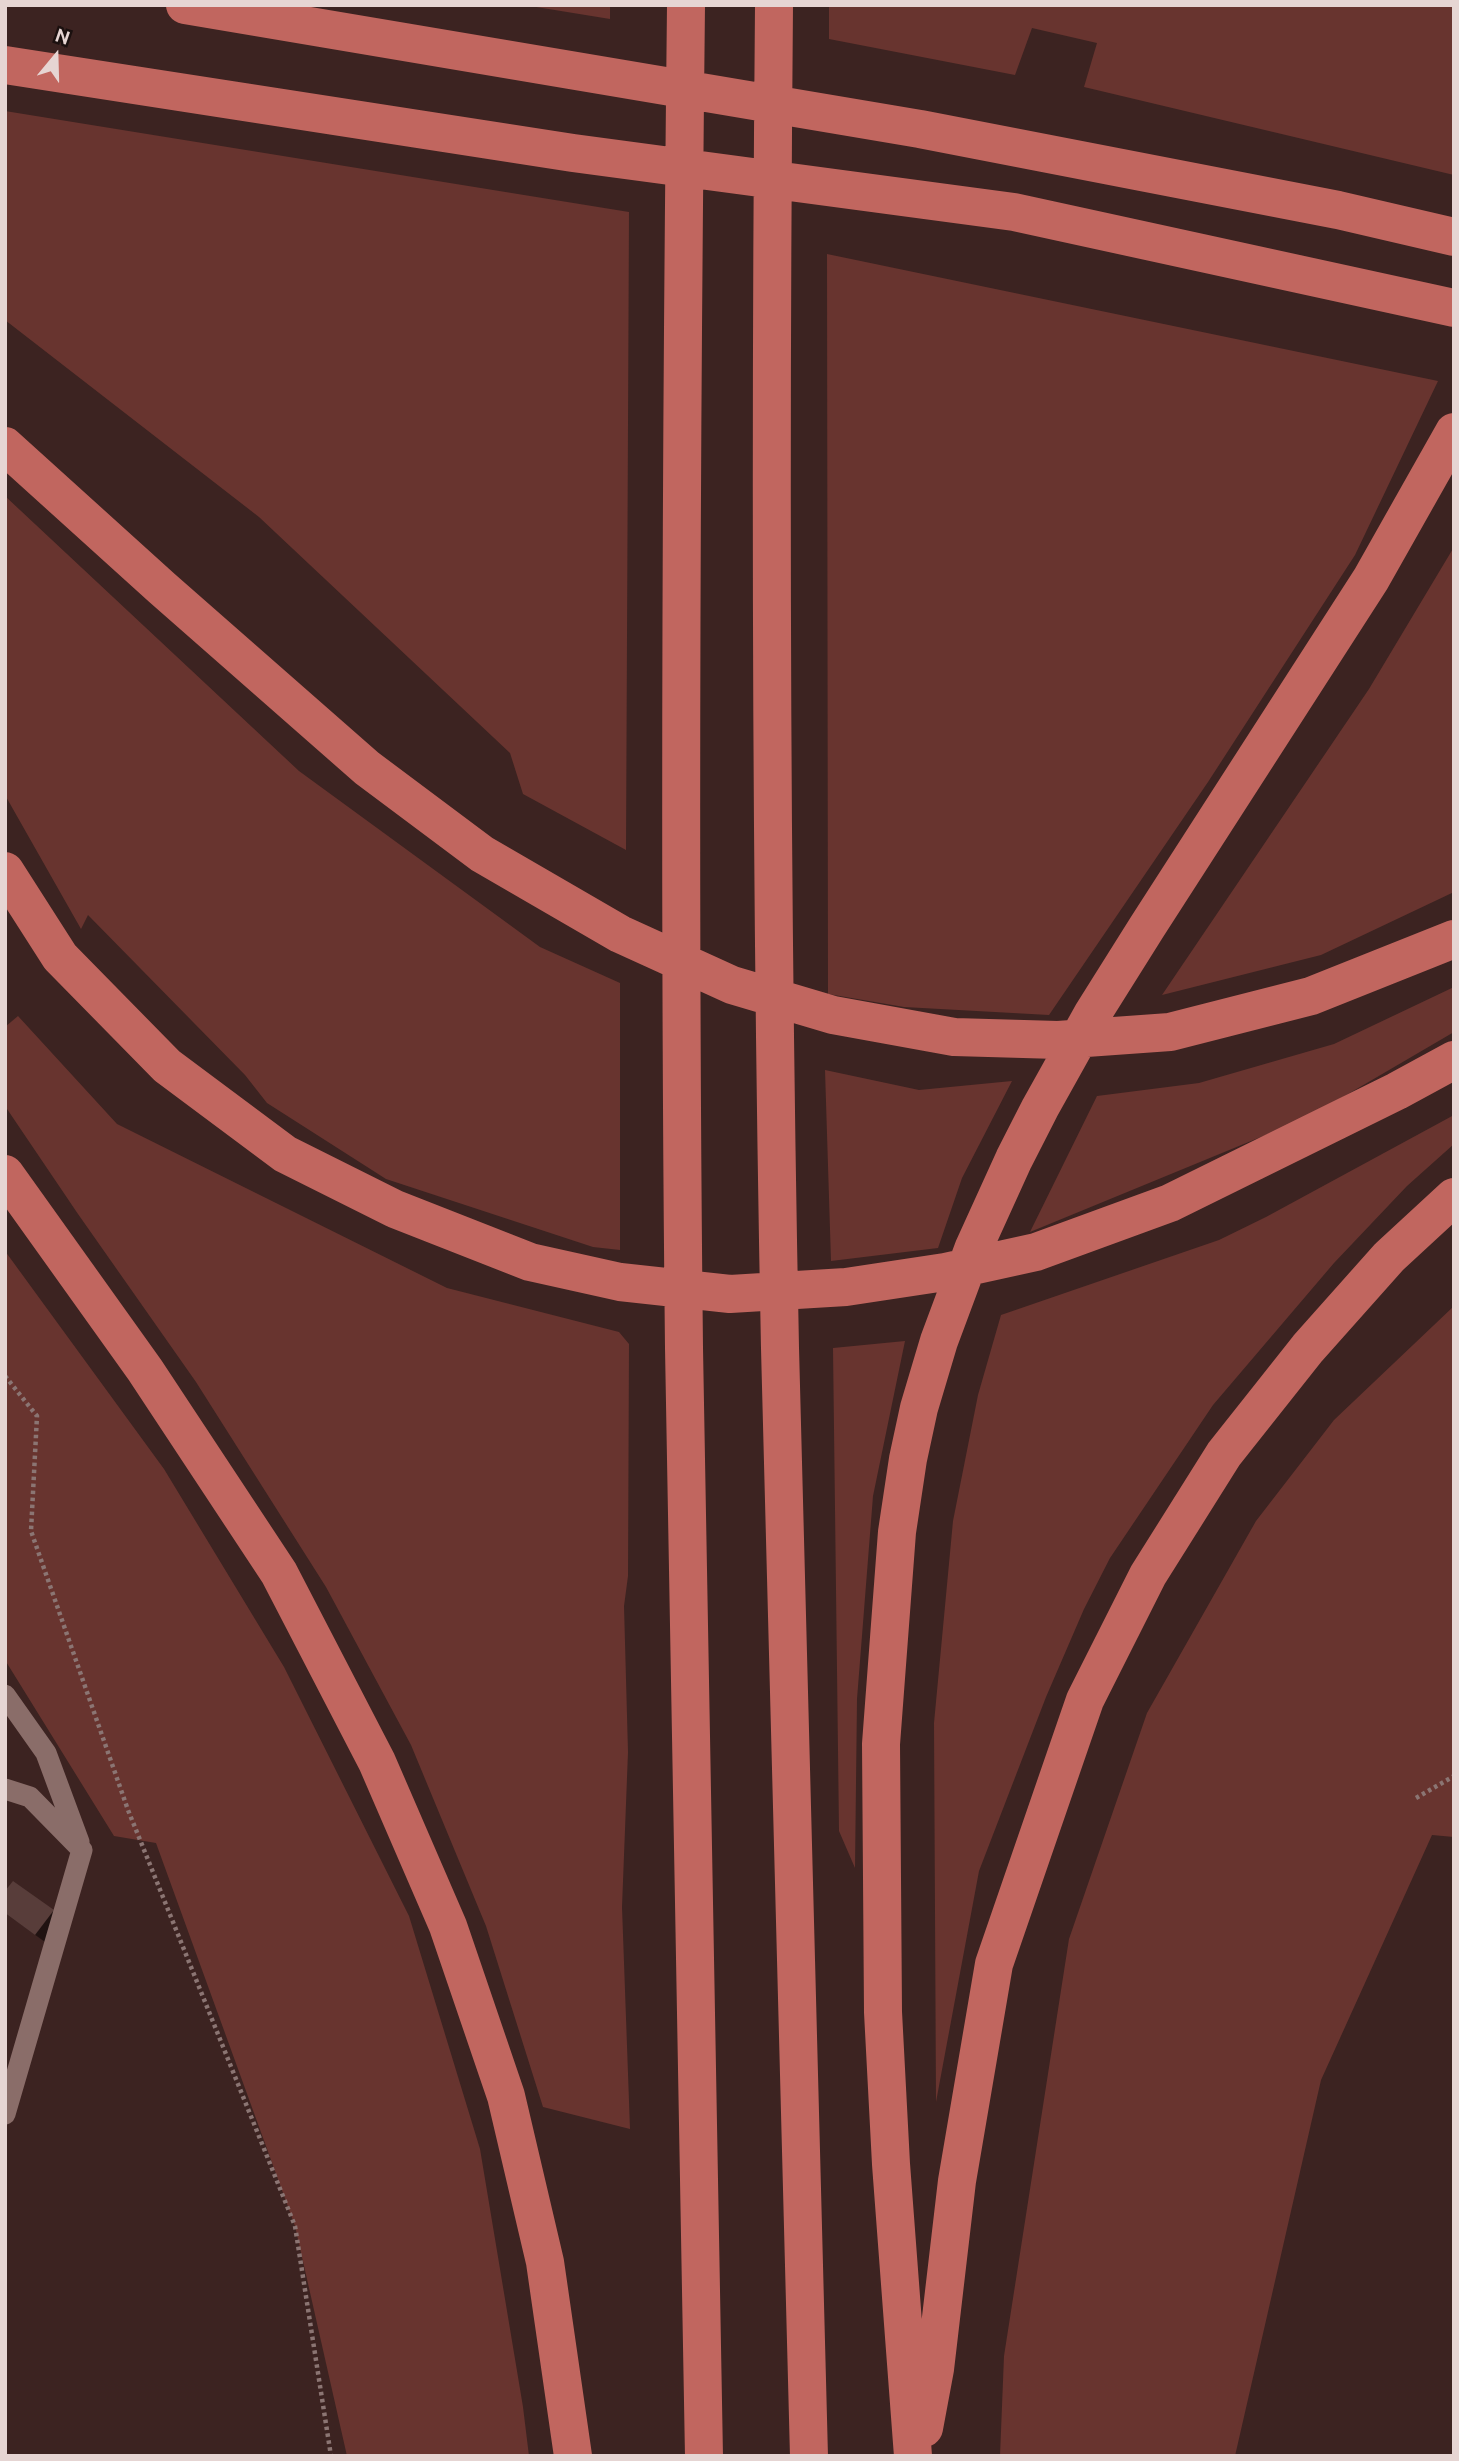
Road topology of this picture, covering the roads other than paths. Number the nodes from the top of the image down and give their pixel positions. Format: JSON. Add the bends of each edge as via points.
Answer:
{"nodes":[{"id":1,"x":186,"y":5,"type":"edge"},
{"id":2,"x":686,"y":5,"type":"edge"},
{"id":3,"x":774,"y":5,"type":"edge"},
{"id":4,"x":5,"y":65,"type":"edge"},
{"id":5,"x":1454,"y":237,"type":"edge"},
{"id":6,"x":1454,"y":308,"type":"edge"},
{"id":7,"x":1449,"y":443,"type":"edge"},
{"id":8,"x":5,"y":446,"type":"edge"},
{"id":9,"x":5,"y":871,"type":"edge"},
{"id":10,"x":1454,"y":939,"type":"edge"},
{"id":11,"x":1454,"y":1060,"type":"edge"},
{"id":12,"x":5,"y":1174,"type":"edge"},
{"id":13,"x":1454,"y":1197,"type":"edge"},
{"id":14,"x":5,"y":1695,"type":"edge"},
{"id":15,"x":5,"y":1789,"type":"edge"},
{"id":16,"x":82,"y":1850,"type":"junction"},
{"id":17,"x":7,"y":2104,"type":"edge"},
{"id":18,"x":573,"y":2456,"type":"edge"},
{"id":19,"x":704,"y":2456,"type":"edge"},
{"id":20,"x":809,"y":2456,"type":"edge"},
{"id":21,"x":913,"y":2456,"type":"edge"},
{"id":22,"x":920,"y":2456,"type":"edge"}],
"edges":[{"from":1,"to":5,"type":"highway","via":[[920,129]]},
{"from":2,"to":19,"type":"highway","via":[[684,1347]]},
{"from":3,"to":20,"type":"highway","via":[[773,896]]},
{"from":4,"to":6,"type":"highway","via":[[573,153],[1014,212]]},
{"from":7,"to":21,"type":"highway","via":[[1371,579],[1093,1013],[1014,1159],[974,1247],[919,1408],[897,1532],[881,1744],[883,2012]]},
{"from":8,"to":10,"type":"highway","via":[[367,768],[482,854],[620,934],[732,985],[833,1015],[941,1035],[1058,1040],[1170,1032],[1311,996]]},
{"from":9,"to":11,"type":"highway","via":[[61,957],[167,1066],[285,1154],[395,1209],[530,1262],[620,1282],[730,1294],[846,1287],[1036,1252],[1170,1203]]},
{"from":12,"to":18,"type":"highway","via":[[145,1370],[279,1573],[377,1762],[448,1926],[506,2096],[545,2262]]},
{"from":13,"to":22,"type":"highway","via":[[1389,1257],[1308,1348],[1224,1454],[1148,1575],[1085,1700],[993,1964],[957,2181]]},
{"from":14,"to":16,"type":"lane","via":[[46,1754]]},
{"from":15,"to":16,"type":"lane","via":[[30,1797]]},
{"from":16,"to":17,"type":"lane"}]}
